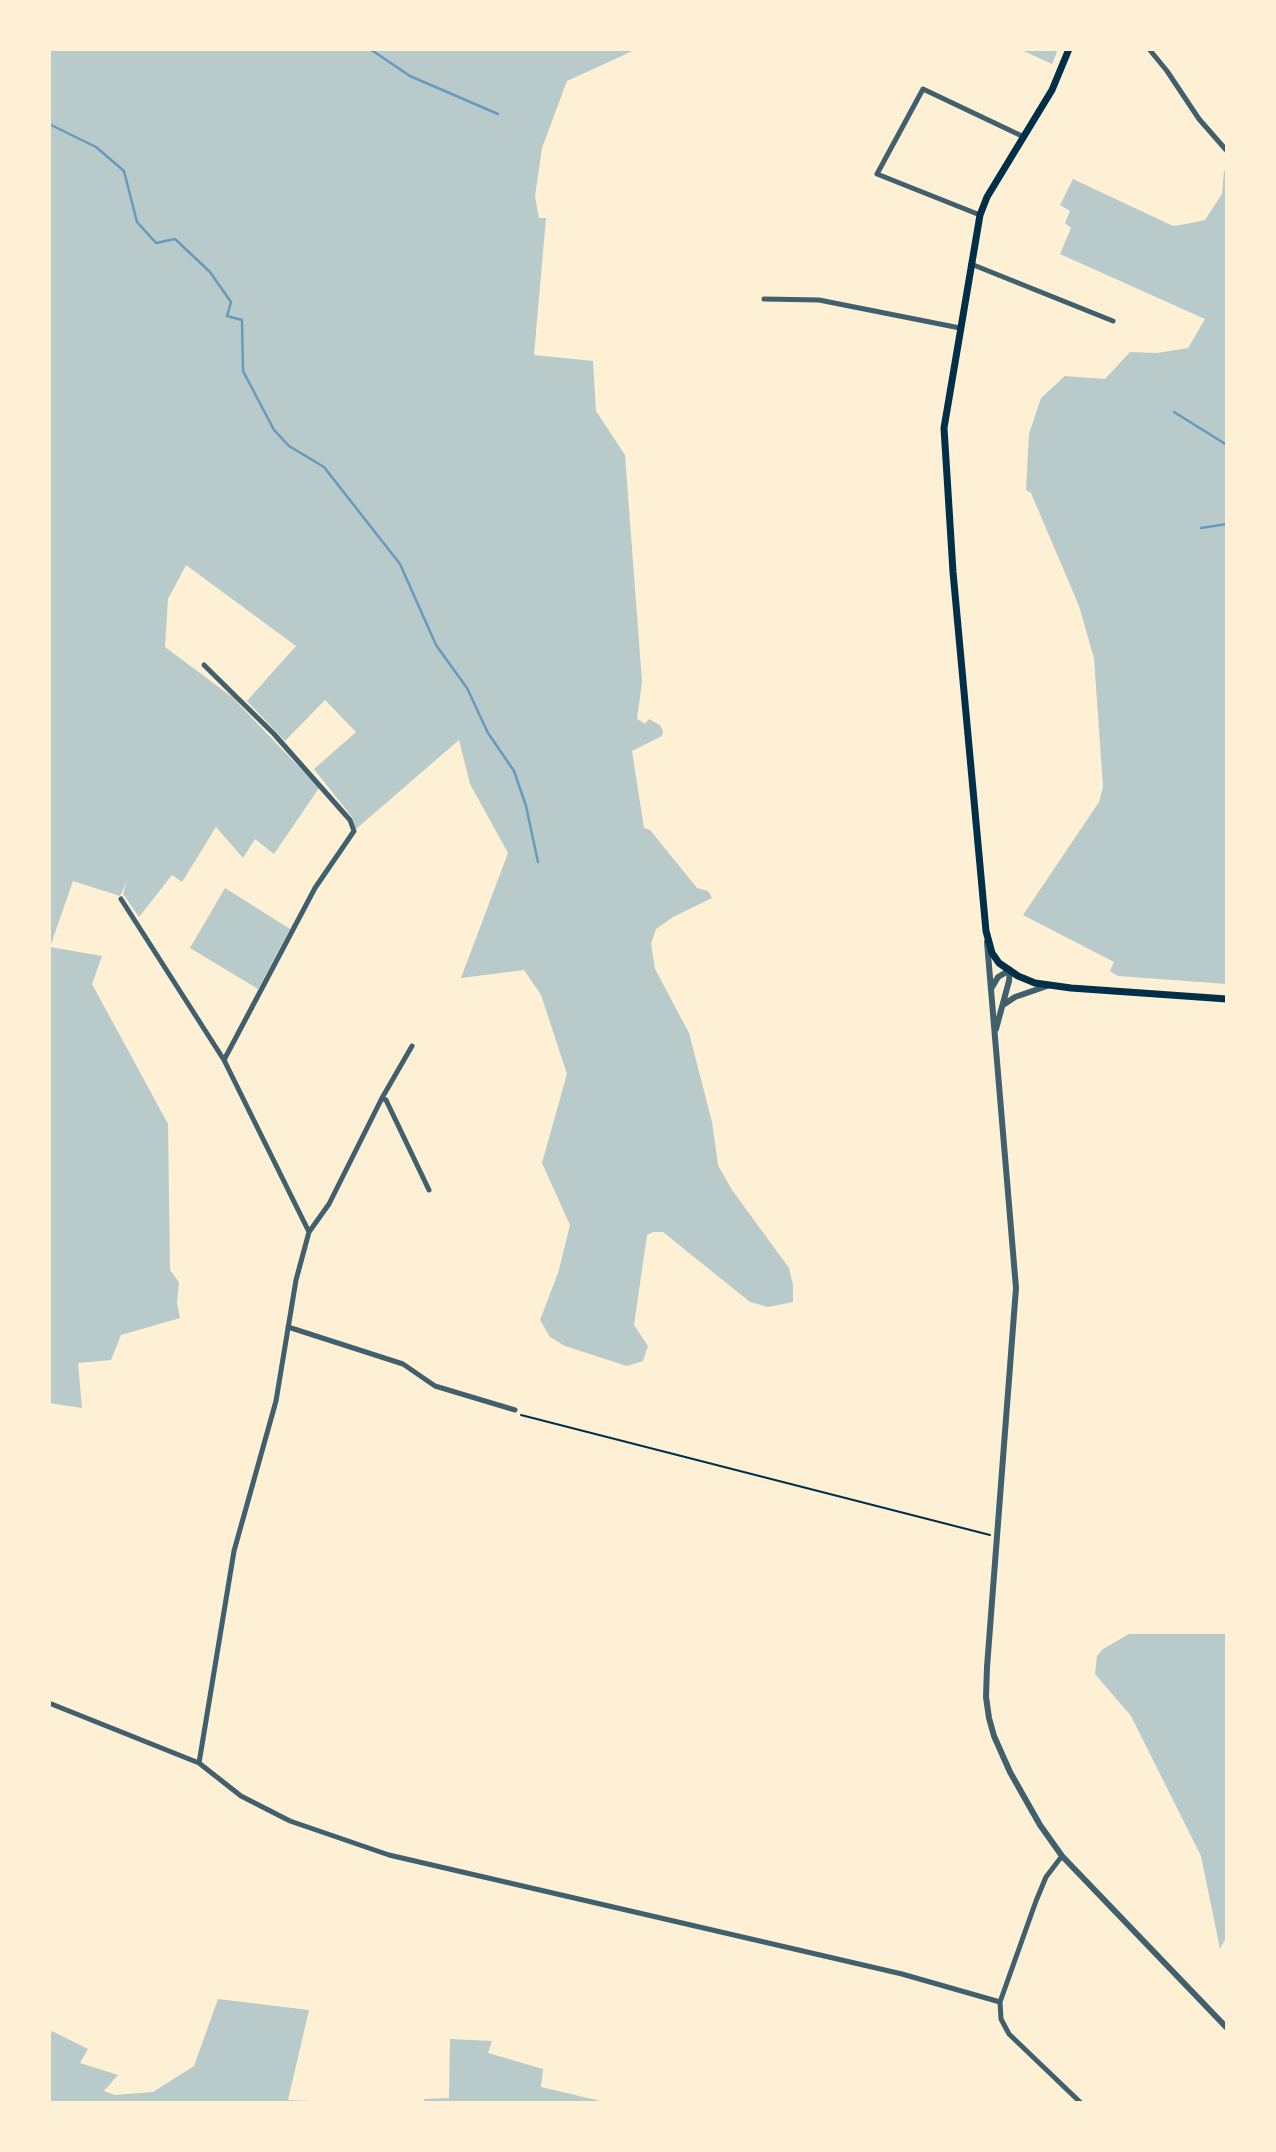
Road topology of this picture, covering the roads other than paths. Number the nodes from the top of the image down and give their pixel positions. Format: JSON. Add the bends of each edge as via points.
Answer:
{"nodes":[{"id":1,"x":1069,"y":49,"type":"edge"},
{"id":2,"x":1149,"y":49,"type":"edge"},
{"id":3,"x":1024,"y":137,"type":"junction"},
{"id":4,"x":1227,"y":151,"type":"edge"},
{"id":5,"x":980,"y":215,"type":"junction"},
{"id":6,"x":971,"y":264,"type":"junction"},
{"id":7,"x":764,"y":299,"type":"dead end"},
{"id":8,"x":1113,"y":321,"type":"dead end"},
{"id":9,"x":960,"y":328,"type":"junction"},
{"id":10,"x":204,"y":665,"type":"dead end"},
{"id":11,"x":121,"y":899,"type":"dead end"},
{"id":12,"x":986,"y":931,"type":"junction"},
{"id":13,"x":1010,"y":971,"type":"junction"},
{"id":14,"x":1048,"y":985,"type":"junction"},
{"id":15,"x":990,"y":990,"type":"junction"},
{"id":16,"x":1227,"y":999,"type":"edge"},
{"id":17,"x":1002,"y":1007,"type":"junction"},
{"id":18,"x":995,"y":1034,"type":"junction"},
{"id":19,"x":412,"y":1046,"type":"dead end"},
{"id":20,"x":224,"y":1060,"type":"junction"},
{"id":21,"x":382,"y":1098,"type":"junction"},
{"id":22,"x":429,"y":1190,"type":"dead end"},
{"id":23,"x":309,"y":1232,"type":"junction"},
{"id":24,"x":288,"y":1327,"type":"junction"},
{"id":25,"x":515,"y":1410,"type":"road end"},
{"id":26,"x":49,"y":1703,"type":"edge"},
{"id":27,"x":199,"y":1763,"type":"junction"},
{"id":28,"x":1062,"y":1856,"type":"junction"},
{"id":29,"x":1000,"y":2002,"type":"junction"},
{"id":30,"x":1227,"y":2028,"type":"edge"},
{"id":31,"x":1081,"y":2103,"type":"edge"}],
"edges":[{"from":1,"to":3,"type":"main road","via":[[1052,90]]},
{"from":2,"to":4,"type":"street"},
{"from":3,"to":5,"type":"main road"},
{"from":3,"to":5,"type":"street","via":[[923,89],[877,174]]},
{"from":5,"to":6,"type":"main road"},
{"from":6,"to":8,"type":"street"},
{"from":6,"to":9,"type":"main road"},
{"from":7,"to":9,"type":"street","via":[[819,300]]},
{"from":9,"to":12,"type":"main road","via":[[944,446]]},
{"from":10,"to":20,"type":"street","via":[[283,743],[350,820],[354,831],[315,888]]},
{"from":11,"to":20,"type":"street"},
{"from":12,"to":13,"type":"main road","via":[[992,953]]},
{"from":12,"to":15,"type":"street"},
{"from":13,"to":14,"type":"main road"},
{"from":13,"to":15,"type":"street","via":[[998,977]]},
{"from":13,"to":17,"type":"street"},
{"from":14,"to":16,"type":"main road"},
{"from":14,"to":17,"type":"street"},
{"from":15,"to":18,"type":"street"},
{"from":17,"to":18,"type":"street"},
{"from":18,"to":28,"type":"street","via":[[1016,1288],[986,1687],[994,1736],[1010,1772]]},
{"from":19,"to":21,"type":"street"},
{"from":20,"to":23,"type":"street"},
{"from":21,"to":22,"type":"street"},
{"from":21,"to":23,"type":"street","via":[[330,1204]]},
{"from":23,"to":24,"type":"street"},
{"from":24,"to":25,"type":"street","via":[[403,1364],[435,1387]]},
{"from":24,"to":27,"type":"street","via":[[276,1401],[233,1551]]},
{"from":26,"to":27,"type":"street"},
{"from":27,"to":29,"type":"street","via":[[242,1796],[290,1821],[388,1855],[902,1974]]},
{"from":28,"to":29,"type":"street","via":[[1045,1877]]},
{"from":28,"to":30,"type":"street"},
{"from":29,"to":31,"type":"street","via":[[1001,2019],[1009,2034]]}]}
